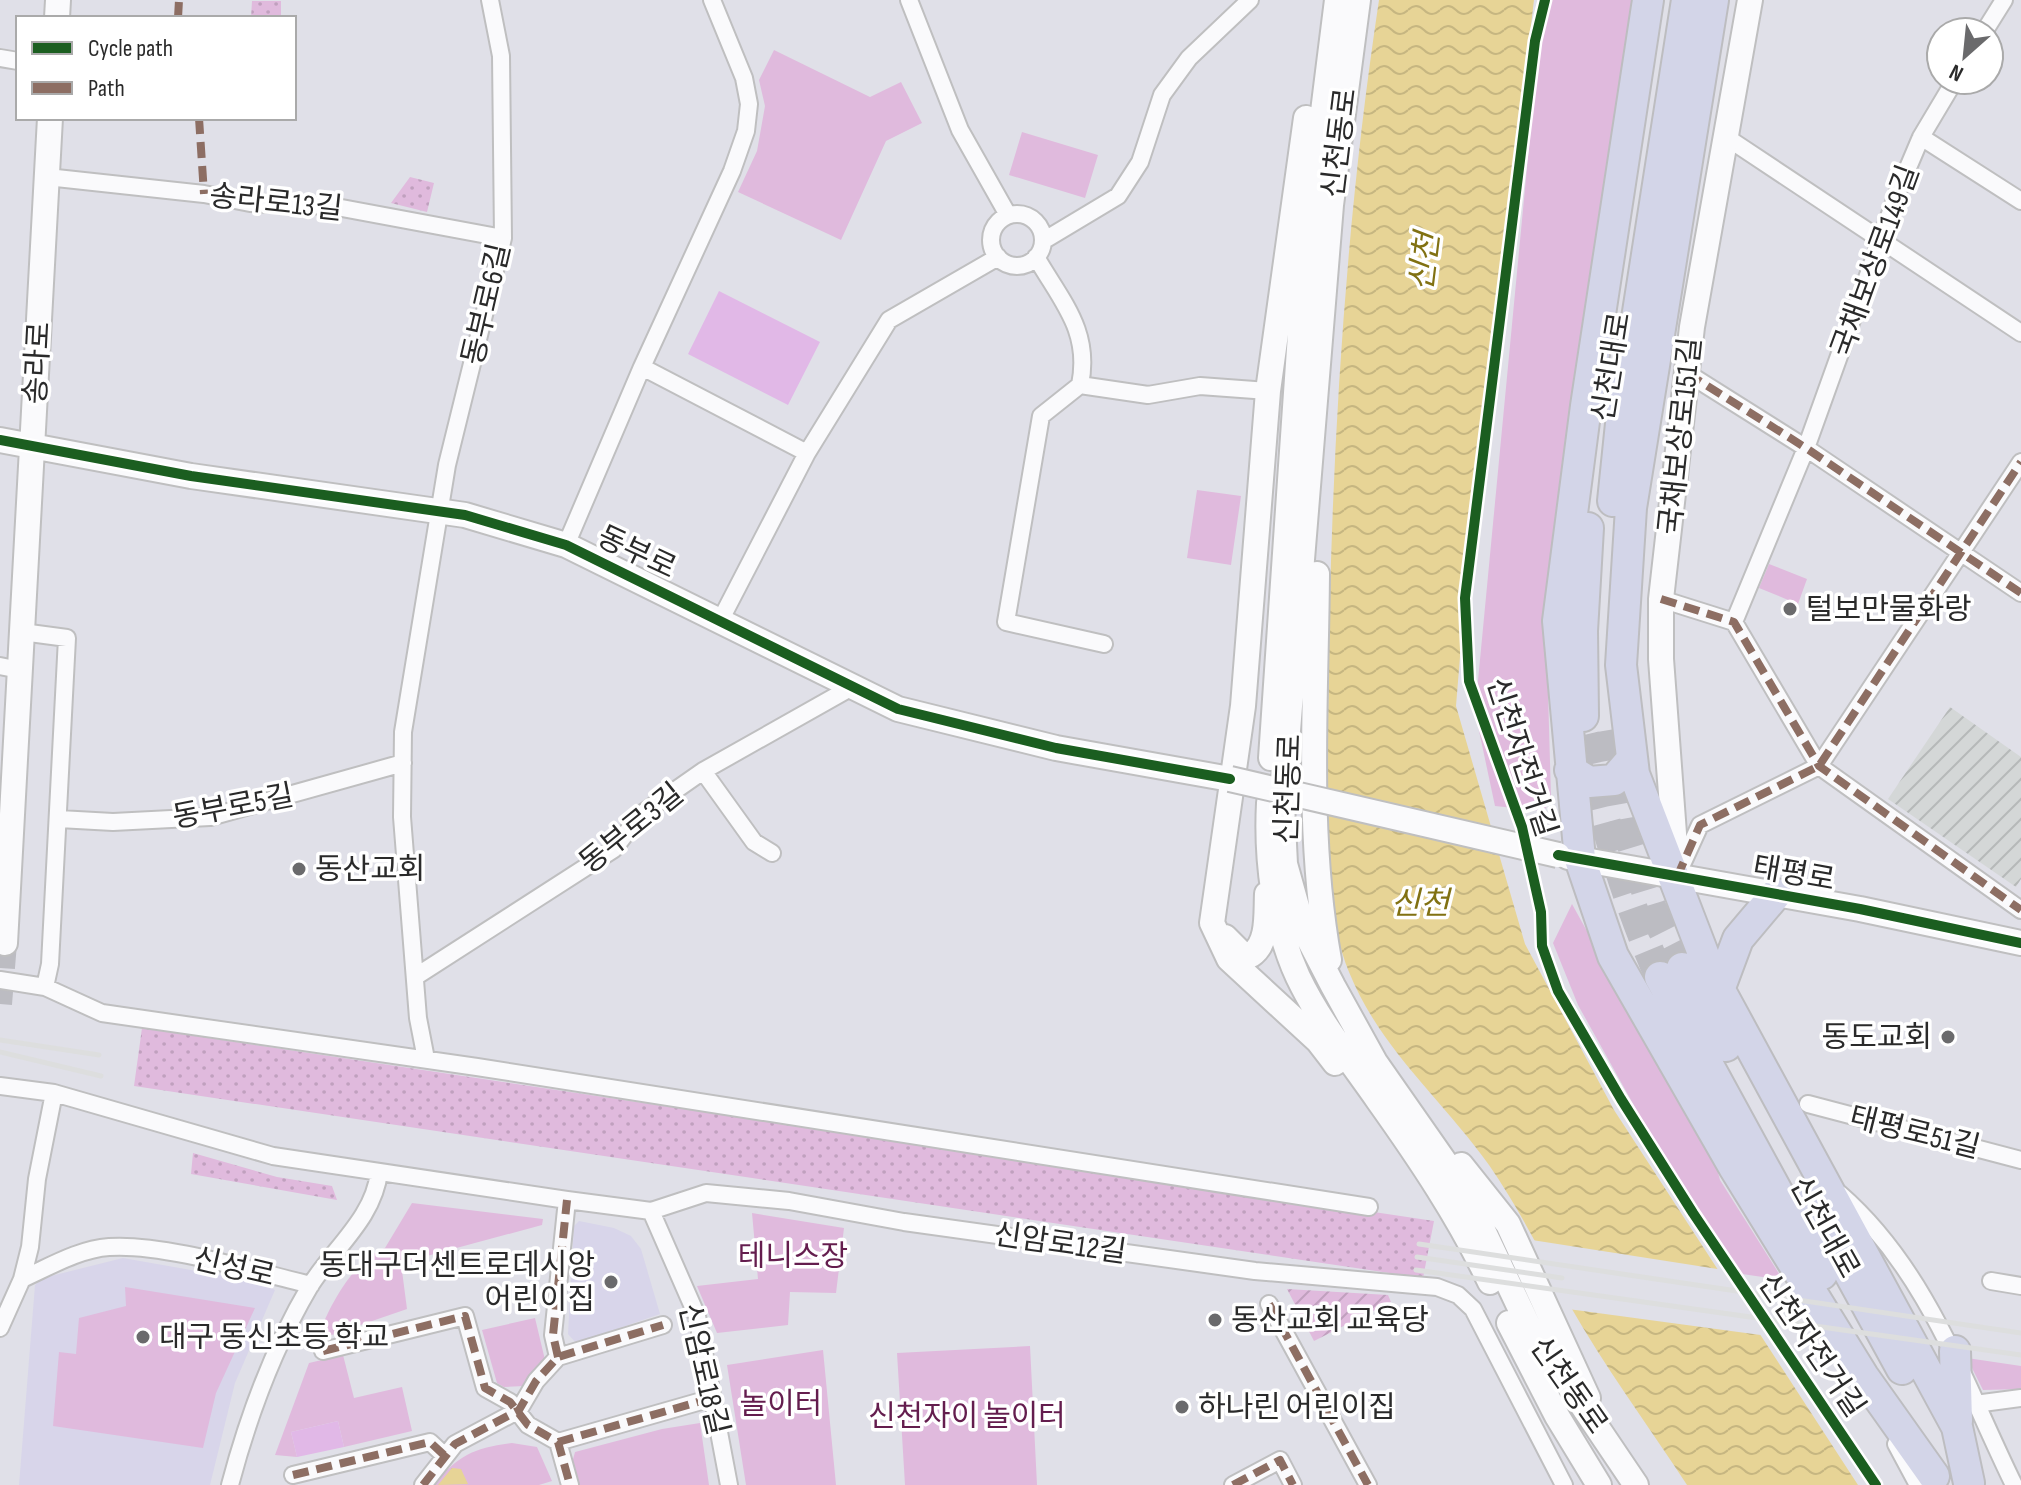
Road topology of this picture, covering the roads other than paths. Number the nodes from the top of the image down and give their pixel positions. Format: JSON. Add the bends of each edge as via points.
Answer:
{"nodes":[{"id":1,"x":490,"y":0,"type":"edge"},
{"id":2,"x":712,"y":0,"type":"edge"},
{"id":3,"x":909,"y":0,"type":"edge"},
{"id":4,"x":1250,"y":0,"type":"edge"},
{"id":5,"x":1322,"y":0,"type":"edge"},
{"id":6,"x":1337,"y":0,"type":"edge"},
{"id":7,"x":1358,"y":0,"type":"edge"},
{"id":8,"x":1648,"y":0,"type":"edge"},
{"id":9,"x":1667,"y":0,"type":"edge"},
{"id":10,"x":1687,"y":0,"type":"edge"},
{"id":11,"x":1713,"y":0,"type":"edge"},
{"id":12,"x":1750,"y":0,"type":"edge"},
{"id":13,"x":1945,"y":96,"type":"edge"},
{"id":14,"x":50,"y":120,"type":"edge"},
{"id":15,"x":1726,"y":137,"type":"junction"},
{"id":16,"x":1921,"y":137,"type":"junction"},
{"id":17,"x":47,"y":177,"type":"junction"},
{"id":18,"x":2021,"y":201,"type":"edge"},
{"id":19,"x":1008,"y":215,"type":"junction"},
{"id":20,"x":503,"y":238,"type":"junction"},
{"id":21,"x":1881,"y":240,"type":"junction"},
{"id":22,"x":1043,"y":241,"type":"junction"},
{"id":23,"x":998,"y":257,"type":"junction"},
{"id":24,"x":1036,"y":257,"type":"junction"},
{"id":25,"x":2021,"y":333,"type":"edge"},
{"id":26,"x":642,"y":367,"type":"junction"},
{"id":27,"x":1687,"y":373,"type":"junction"},
{"id":28,"x":1080,"y":385,"type":"junction"},
{"id":29,"x":1268,"y":391,"type":"junction"},
{"id":30,"x":0,"y":440,"type":"edge"},
{"id":31,"x":33,"y":446,"type":"junction"},
{"id":32,"x":1806,"y":448,"type":"junction"},
{"id":33,"x":807,"y":453,"type":"junction"},
{"id":34,"x":2021,"y":462,"type":"edge"},
{"id":35,"x":441,"y":511,"type":"junction"},
{"id":36,"x":566,"y":545,"type":"junction"},
{"id":37,"x":1962,"y":553,"type":"junction"},
{"id":38,"x":2021,"y":593,"type":"edge"},
{"id":39,"x":1661,"y":599,"type":"junction"},
{"id":40,"x":721,"y":619,"type":"junction"},
{"id":41,"x":1734,"y":622,"type":"junction"},
{"id":42,"x":22,"y":632,"type":"junction"},
{"id":43,"x":1104,"y":644,"type":"dead end"},
{"id":44,"x":10,"y":668,"type":"edge"},
{"id":45,"x":852,"y":687,"type":"junction"},
{"id":46,"x":1632,"y":759,"type":"junction"},
{"id":47,"x":403,"y":763,"type":"junction"},
{"id":48,"x":1819,"y":766,"type":"junction"},
{"id":49,"x":1570,"y":770,"type":"junction"},
{"id":50,"x":703,"y":771,"type":"junction"},
{"id":51,"x":1230,"y":779,"type":"junction"},
{"id":52,"x":59,"y":819,"type":"junction"},
{"id":53,"x":1267,"y":845,"type":"junction"},
{"id":54,"x":772,"y":853,"type":"dead end"},
{"id":55,"x":1569,"y":857,"type":"junction"},
{"id":56,"x":1674,"y":876,"type":"junction"},
{"id":57,"x":1776,"y":894,"type":"junction"},
{"id":58,"x":2021,"y":910,"type":"edge"},
{"id":59,"x":1212,"y":923,"type":"junction"},
{"id":60,"x":5,"y":943,"type":"dead end"},
{"id":61,"x":2021,"y":943,"type":"edge"},
{"id":62,"x":1692,"y":975,"type":"junction"},
{"id":63,"x":415,"y":977,"type":"junction"},
{"id":64,"x":0,"y":980,"type":"edge"},
{"id":65,"x":45,"y":987,"type":"junction"},
{"id":66,"x":1639,"y":999,"type":"junction"},
{"id":67,"x":426,"y":1059,"type":"junction"},
{"id":68,"x":0,"y":1086,"type":"edge"},
{"id":69,"x":54,"y":1093,"type":"junction"},
{"id":70,"x":1808,"y":1104,"type":"dead end"},
{"id":71,"x":1393,"y":1121,"type":"junction"},
{"id":72,"x":2021,"y":1160,"type":"edge"},
{"id":73,"x":379,"y":1172,"type":"junction"},
{"id":74,"x":1820,"y":1177,"type":"junction"},
{"id":75,"x":567,"y":1200,"type":"junction"},
{"id":76,"x":1369,"y":1207,"type":"dead end"},
{"id":77,"x":651,"y":1211,"type":"junction"},
{"id":78,"x":22,"y":1279,"type":"junction"},
{"id":79,"x":1991,"y":1281,"type":"dead end"},
{"id":80,"x":311,"y":1285,"type":"junction"},
{"id":81,"x":2021,"y":1286,"type":"edge"},
{"id":82,"x":1269,"y":1304,"type":"dead end"},
{"id":83,"x":663,"y":1325,"type":"dead end"},
{"id":84,"x":0,"y":1328,"type":"edge"},
{"id":85,"x":323,"y":1351,"type":"dead end"},
{"id":86,"x":1955,"y":1351,"type":"joint"},
{"id":87,"x":558,"y":1357,"type":"junction"},
{"id":88,"x":712,"y":1398,"type":"junction"},
{"id":89,"x":2021,"y":1398,"type":"edge"},
{"id":90,"x":519,"y":1410,"type":"junction"},
{"id":91,"x":1966,"y":1415,"type":"junction"},
{"id":92,"x":558,"y":1442,"type":"junction"},
{"id":93,"x":1613,"y":1449,"type":"junction"},
{"id":94,"x":445,"y":1456,"type":"junction"},
{"id":95,"x":293,"y":1475,"type":"dead end"},
{"id":96,"x":1593,"y":1480,"type":"edge"},
{"id":97,"x":1946,"y":1483,"type":"edge"},
{"id":98,"x":230,"y":1485,"type":"edge"},
{"id":99,"x":423,"y":1485,"type":"edge"},
{"id":100,"x":570,"y":1485,"type":"edge"},
{"id":101,"x":729,"y":1485,"type":"edge"},
{"id":102,"x":1233,"y":1485,"type":"edge"},
{"id":103,"x":1293,"y":1485,"type":"edge"},
{"id":104,"x":1368,"y":1485,"type":"edge"},
{"id":105,"x":1564,"y":1485,"type":"edge"},
{"id":106,"x":1636,"y":1485,"type":"edge"},
{"id":107,"x":2014,"y":1485,"type":"edge"}],
"edges":[{"from":1,"to":20,"type":"street","name":"동부로6길","via":[[501,56]]},
{"from":2,"to":26,"type":"street","via":[[744,78],[749,104],[746,131]]},
{"from":3,"to":19,"type":"street","via":[[960,130]]},
{"from":4,"to":22,"type":"street","via":[[1189,58],[1162,95],[1140,162],[1118,196]]},
{"from":5,"to":29,"type":"main road","name":"신천동로"},
{"from":6,"to":53,"type":"main road","name":"신천동로","via":[[1306,247]]},
{"from":7,"to":93,"type":"main road","name":"신천동로","via":[[1331,205],[1317,402],[1314,826],[1318,900],[1333,986],[1394,1089],[1508,1224]]},
{"from":8,"to":49,"type":"highway","via":[[1558,621]]},
{"from":9,"to":10,"type":"highway","name":"신천대로","via":[[1587,538],[1582,631],[1596,733],[1603,584],[1622,414]]},
{"from":11,"to":46,"type":"highway","via":[[1631,508],[1621,665]]},
{"from":12,"to":15,"type":"main road","name":"국채보상로151길"},
{"from":13,"to":16,"type":"street","name":"국채보상로149길"},
{"from":14,"to":17,"type":"main road","name":"송라로"},
{"from":15,"to":21,"type":"street"},
{"from":15,"to":27,"type":"main road","name":"국채보상로151길"},
{"from":16,"to":18,"type":"street"},
{"from":16,"to":21,"type":"street","name":"국채보상로149길"},
{"from":17,"to":20,"type":"street","name":"송라로13길","via":[[250,203],[331,206]]},
{"from":17,"to":31,"type":"main road","name":"송라로"},
{"from":19,"to":22,"type":"street","via":[[1031,218]]},
{"from":19,"to":23,"type":"street","via":[[991,234]]},
{"from":20,"to":35,"type":"street","name":"동부로6길","via":[[447,465]]},
{"from":21,"to":25,"type":"street"},
{"from":21,"to":32,"type":"street","name":"국채보상로149길"},
{"from":22,"to":24,"type":"street"},
{"from":23,"to":24,"type":"street","via":[[1021,265]]},
{"from":23,"to":33,"type":"street","via":[[889,320]]},
{"from":24,"to":28,"type":"street","via":[[1081,337],[1085,358]]},
{"from":26,"to":33,"type":"street"},
{"from":26,"to":36,"type":"street"},
{"from":27,"to":32,"type":"street"},
{"from":27,"to":39,"type":"main road","name":"국채보상로151길"},
{"from":28,"to":29,"type":"street","via":[[1148,395],[1200,386]]},
{"from":28,"to":43,"type":"street","via":[[1041,416],[1006,622]]},
{"from":29,"to":51,"type":"main road","name":"신천동로","via":[[1243,706]]},
{"from":30,"to":31,"type":"main road","name":"동부로"},
{"from":31,"to":35,"type":"main road","name":"동부로","via":[[191,476]]},
{"from":31,"to":42,"type":"main road","name":"송라로"},
{"from":32,"to":37,"type":"street"},
{"from":32,"to":41,"type":"street","name":"국채보상로149길"},
{"from":33,"to":40,"type":"street"},
{"from":34,"to":37,"type":"street"},
{"from":35,"to":36,"type":"main road","name":"동부로"},
{"from":35,"to":47,"type":"street","name":"동부로6길","via":[[403,732]]},
{"from":36,"to":40,"type":"main road","name":"동부로"},
{"from":37,"to":38,"type":"street"},
{"from":37,"to":48,"type":"street"},
{"from":39,"to":41,"type":"street"},
{"from":39,"to":56,"type":"main road","name":"국채보상로151길"},
{"from":40,"to":45,"type":"main road","name":"동부로"},
{"from":41,"to":48,"type":"street"},
{"from":42,"to":44,"type":"main road","name":"송라로"},
{"from":42,"to":52,"type":"street","via":[[67,638]]},
{"from":44,"to":60,"type":"main road","name":"송라로"},
{"from":45,"to":50,"type":"street","name":"동부로3길"},
{"from":45,"to":51,"type":"main road","name":"동부로","via":[[945,723]]},
{"from":46,"to":49,"type":"highway","via":[[1614,780],[1589,782]]},
{"from":46,"to":56,"type":"highway"},
{"from":47,"to":52,"type":"street","name":"동부로5길","via":[[210,817],[142,822]]},
{"from":47,"to":63,"type":"street","name":"동부로6길","via":[[402,817]]},
{"from":48,"to":56,"type":"street","via":[[1700,825]]},
{"from":48,"to":58,"type":"street"},
{"from":49,"to":55,"type":"highway"},
{"from":50,"to":54,"type":"street","via":[[754,842]]},
{"from":50,"to":63,"type":"street","name":"동부로3길","via":[[640,815],[614,849]]},
{"from":51,"to":55,"type":"main road","name":"동부로","bridge":true},
{"from":51,"to":59,"type":"main road","name":"신천동로"},
{"from":52,"to":65,"type":"street"},
{"from":53,"to":59,"type":"main road","via":[[1264,936],[1257,951],[1241,953]]},
{"from":53,"to":71,"type":"main road","name":"신천동로","via":[[1283,932],[1297,974],[1317,1013]]},
{"from":55,"to":56,"type":"main road","name":"태평로"},
{"from":55,"to":66,"type":"highway","via":[[1613,956]]},
{"from":56,"to":57,"type":"main road","name":"태평로"},
{"from":56,"to":62,"type":"highway"},
{"from":57,"to":61,"type":"main road","name":"태평로"},
{"from":57,"to":62,"type":"highway","via":[[1738,939]]},
{"from":59,"to":71,"type":"main road","via":[[1229,959],[1318,1041],[1351,1083]]},
{"from":62,"to":66,"type":"highway","via":[[1685,957],[1656,966]]},
{"from":62,"to":74,"type":"highway"},
{"from":62,"to":97,"type":"highway","name":"신천대로"},
{"from":63,"to":67,"type":"street","name":"동부로6길"},
{"from":64,"to":65,"type":"street"},
{"from":65,"to":67,"type":"street","via":[[102,1013]]},
{"from":66,"to":97,"type":"highway","via":[[1847,1351]]},
{"from":67,"to":76,"type":"street"},
{"from":68,"to":69,"type":"street"},
{"from":69,"to":73,"type":"street","name":"신암로12길","via":[[273,1156]]},
{"from":69,"to":78,"type":"street"},
{"from":70,"to":72,"type":"street","name":"태평로51길"},
{"from":71,"to":96,"type":"main road","name":"신천동로","via":[[1461,1221]]},
{"from":73,"to":75,"type":"street","name":"신암로12길"},
{"from":73,"to":80,"type":"street","name":"신성로","via":[[377,1191]]},
{"from":74,"to":86,"type":"street","via":[[1898,1255]]},
{"from":74,"to":91,"type":"highway"},
{"from":75,"to":77,"type":"street","name":"신암로12길"},
{"from":75,"to":87,"type":"street","via":[[553,1335]]},
{"from":77,"to":88,"type":"street","name":"신암로18길","via":[[697,1316]]},
{"from":77,"to":105,"type":"street","name":"신암로12길","via":[[706,1193],[789,1201],[1255,1271],[1437,1287],[1458,1295],[1473,1309]]},
{"from":78,"to":80,"type":"street","name":"신성로","via":[[87,1251],[110,1247],[156,1250]]},
{"from":78,"to":84,"type":"street"},
{"from":79,"to":81,"type":"street"},
{"from":80,"to":98,"type":"street","name":"신성로","via":[[270,1365]]},
{"from":82,"to":104,"type":"street"},
{"from":83,"to":87,"type":"street"},
{"from":85,"to":90,"type":"street","via":[[465,1316],[485,1388]]},
{"from":86,"to":91,"type":"highway"},
{"from":87,"to":90,"type":"street"},
{"from":88,"to":92,"type":"street"},
{"from":88,"to":101,"type":"street","name":"신암로18길"},
{"from":89,"to":91,"type":"street"},
{"from":90,"to":92,"type":"street","via":[[528,1425]]},
{"from":90,"to":94,"type":"street","via":[[455,1444]]},
{"from":91,"to":97,"type":"highway"},
{"from":91,"to":107,"type":"street"},
{"from":92,"to":100,"type":"street"},
{"from":93,"to":96,"type":"main road"},
{"from":93,"to":106,"type":"main road","name":"신천동로"},
{"from":94,"to":95,"type":"street","via":[[430,1442]]},
{"from":94,"to":99,"type":"street"},
{"from":102,"to":103,"type":"street","via":[[1280,1460]]}]}
